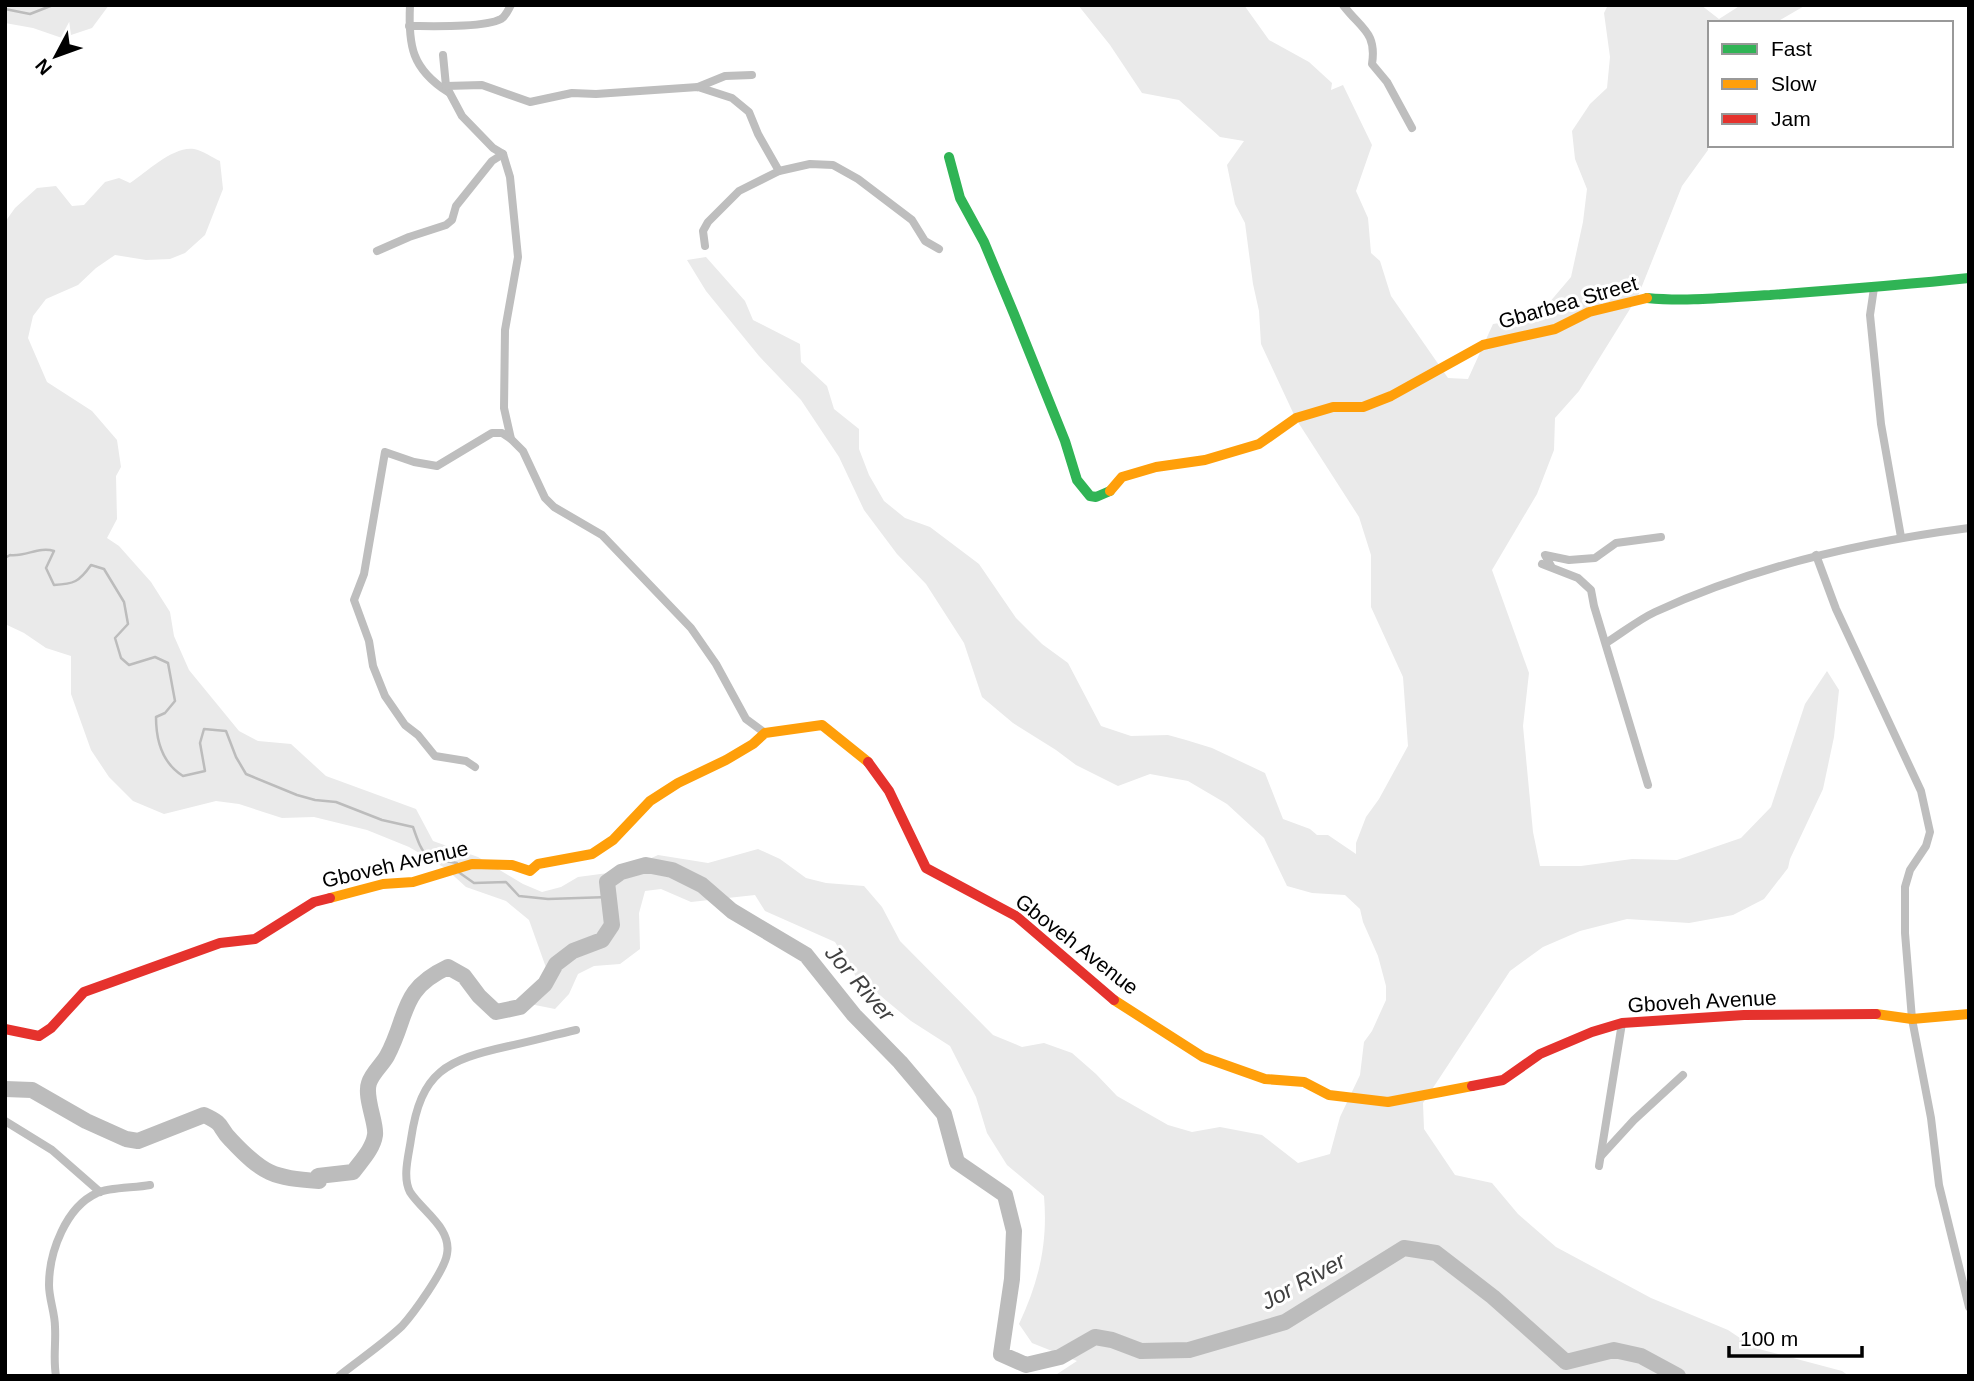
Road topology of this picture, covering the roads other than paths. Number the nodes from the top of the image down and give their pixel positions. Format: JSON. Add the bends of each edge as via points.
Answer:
{"nodes":[{"id":1,"x":410,"y":5,"type":"edge"},
{"id":2,"x":511,"y":5,"type":"edge"},
{"id":3,"x":1343,"y":5,"type":"edge"},
{"id":4,"x":409,"y":26,"type":"junction"},
{"id":5,"x":443,"y":55,"type":"dead end"},
{"id":6,"x":752,"y":75,"type":"dead end"},
{"id":7,"x":446,"y":86,"type":"junction"},
{"id":8,"x":698,"y":87,"type":"junction"},
{"id":9,"x":453,"y":96,"type":"junction"},
{"id":10,"x":1412,"y":128,"type":"dead end"},
{"id":11,"x":503,"y":154,"type":"junction"},
{"id":12,"x":949,"y":157,"type":"dead end"},
{"id":13,"x":779,"y":172,"type":"junction"},
{"id":14,"x":705,"y":246,"type":"dead end"},
{"id":15,"x":939,"y":249,"type":"dead end"},
{"id":16,"x":377,"y":251,"type":"dead end"},
{"id":17,"x":1969,"y":278,"type":"edge"},
{"id":18,"x":1874,"y":288,"type":"junction"},
{"id":19,"x":511,"y":439,"type":"junction"},
{"id":20,"x":1969,"y":528,"type":"edge"},
{"id":21,"x":1661,"y":537,"type":"dead end"},
{"id":22,"x":1901,"y":537,"type":"junction"},
{"id":23,"x":1816,"y":555,"type":"junction"},
{"id":24,"x":1606,"y":643,"type":"junction"},
{"id":25,"x":765,"y":733,"type":"junction"},
{"id":26,"x":475,"y":767,"type":"dead end"},
{"id":27,"x":1648,"y":785,"type":"dead end"},
{"id":28,"x":1969,"y":1014,"type":"edge"},
{"id":29,"x":1912,"y":1019,"type":"junction"},
{"id":30,"x":1622,"y":1023,"type":"junction"},
{"id":31,"x":5,"y":1029,"type":"edge"},
{"id":32,"x":576,"y":1030,"type":"dead end"},
{"id":33,"x":1683,"y":1075,"type":"dead end"},
{"id":34,"x":5,"y":1121,"type":"edge"},
{"id":35,"x":1601,"y":1156,"type":"junction"},
{"id":36,"x":1599,"y":1166,"type":"dead end"},
{"id":37,"x":150,"y":1185,"type":"dead end"},
{"id":38,"x":100,"y":1192,"type":"junction"},
{"id":39,"x":1969,"y":1307,"type":"edge"},
{"id":40,"x":56,"y":1376,"type":"edge"},
{"id":41,"x":339,"y":1376,"type":"edge"}],
"edges":[{"from":1,"to":4,"type":"street"},
{"from":2,"to":4,"type":"street","via":[[500,20]]},
{"from":3,"to":10,"type":"street","via":[[1370,36],[1375,48],[1372,64]]},
{"from":4,"to":9,"type":"street","via":[[416,63],[432,82]]},
{"from":5,"to":7,"type":"street"},
{"from":6,"to":8,"type":"street","via":[[725,76]]},
{"from":7,"to":8,"type":"street","via":[[482,85],[530,102],[572,93]]},
{"from":7,"to":9,"type":"street"},
{"from":8,"to":13,"type":"street","via":[[732,98],[749,112]]},
{"from":9,"to":11,"type":"street","via":[[462,116]]},
{"from":11,"to":16,"type":"street","via":[[492,161],[446,225]]},
{"from":11,"to":19,"type":"street","via":[[510,177],[518,257],[505,330],[504,408]]},
{"from":12,"to":18,"type":"street","name":"Gbarbea Street","via":[[960,198],[999,278],[1073,470],[1083,488],[1096,497],[1112,490],[1122,477],[1259,444],[1296,418],[1333,407],[1363,407],[1483,345],[1555,329],[1589,312],[1644,298]]},
{"from":13,"to":14,"type":"street","via":[[739,191],[724,205],[704,230]]},
{"from":13,"to":15,"type":"street","via":[[810,164],[833,165],[858,178],[912,220],[925,241]]},
{"from":17,"to":18,"type":"street","name":"Gbarbea Street"},
{"from":18,"to":22,"type":"street","via":[[1870,315],[1881,424]]},
{"from":19,"to":25,"type":"street","via":[[523,451],[545,498],[602,535],[691,628],[746,719]]},
{"from":19,"to":26,"type":"street","via":[[492,433],[437,466],[385,452],[364,574],[354,600],[385,696],[405,725],[435,756],[467,761]]},
{"from":20,"to":22,"type":"street"},
{"from":21,"to":24,"type":"street","via":[[1616,542],[1595,558],[1569,560],[1545,555],[1547,565],[1578,578],[1591,590]]},
{"from":22,"to":23,"type":"street"},
{"from":23,"to":24,"type":"street","via":[[1653,613]]},
{"from":23,"to":29,"type":"street","via":[[1836,609],[1921,791],[1928,817],[1926,846],[1905,887]]},
{"from":24,"to":27,"type":"street"},
{"from":25,"to":30,"type":"street","name":"Gboveh Avenue","via":[[822,725],[866,759],[889,791],[926,868],[1016,916],[1113,999],[1203,1057],[1265,1079],[1304,1082],[1329,1095],[1388,1102],[1503,1080],[1540,1054]]},
{"from":25,"to":31,"type":"street","name":"Gboveh Avenue","via":[[650,801],[613,840],[592,854],[538,864],[530,871],[512,865],[472,864],[413,882],[383,884],[314,902],[255,939],[220,943],[84,992],[39,1036]]},
{"from":28,"to":29,"type":"street","name":"Gboveh Avenue"},
{"from":29,"to":30,"type":"street","name":"Gboveh Avenue","via":[[1865,1013]]},
{"from":29,"to":39,"type":"street","via":[[1939,1185]]},
{"from":30,"to":35,"type":"street"},
{"from":32,"to":41,"type":"street","via":[[456,1060],[427,1087],[414,1115],[407,1175],[410,1191],[439,1226],[447,1254],[437,1277],[402,1326]]},
{"from":33,"to":35,"type":"street"},
{"from":34,"to":38,"type":"street","via":[[52,1150]]},
{"from":35,"to":36,"type":"street"},
{"from":37,"to":38,"type":"street"},
{"from":38,"to":40,"type":"street","via":[[83,1201],[66,1220],[50,1270]]}]}
